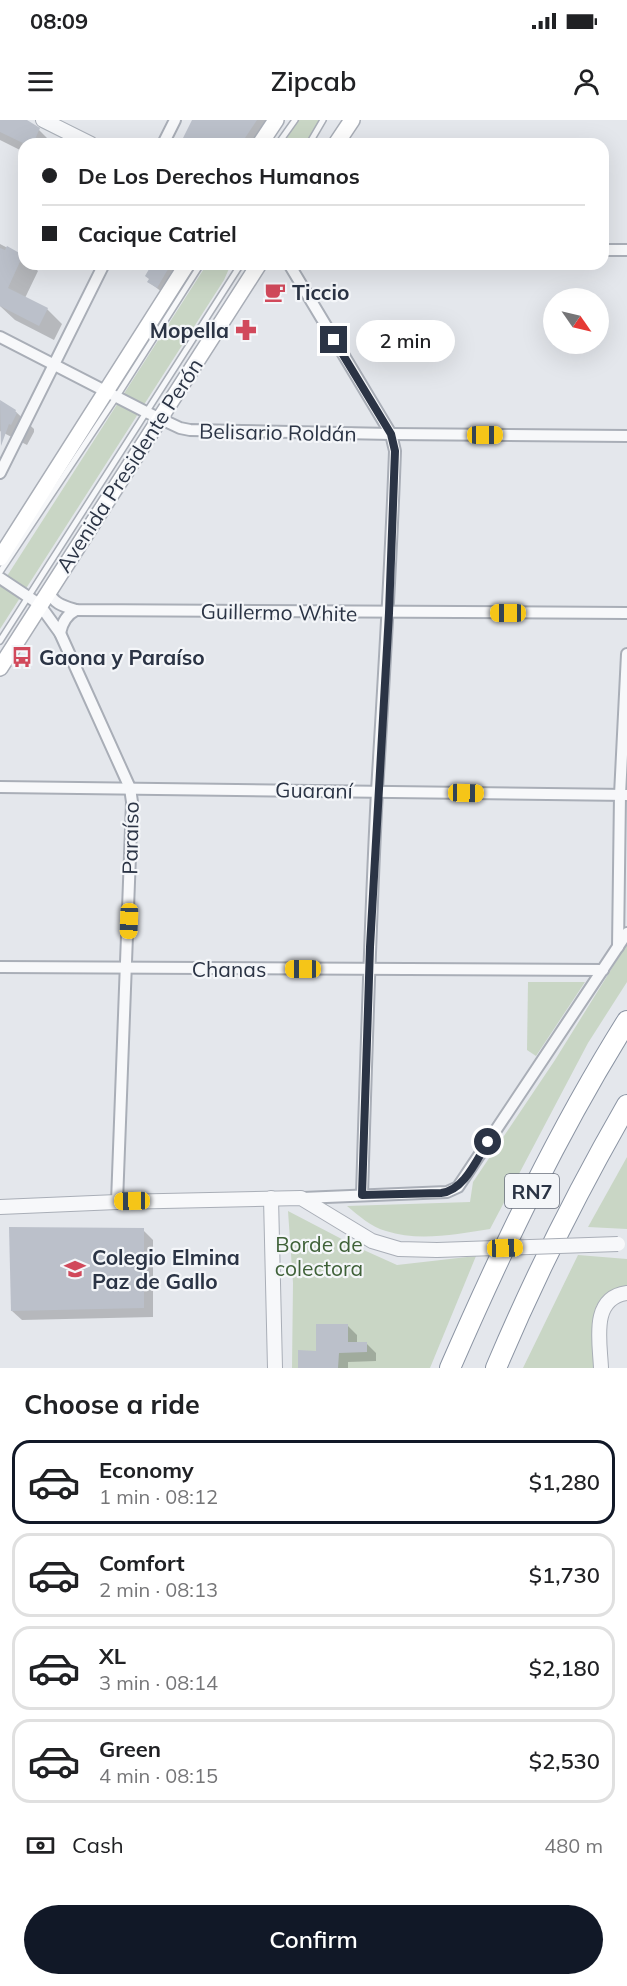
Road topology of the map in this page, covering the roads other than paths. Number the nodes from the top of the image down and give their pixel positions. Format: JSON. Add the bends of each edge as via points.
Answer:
{"nodes":[{"id":1,"x":43,"y":120,"type":"edge"},
{"id":2,"x":175,"y":120,"type":"edge"},
{"id":3,"x":276,"y":120,"type":"edge"},
{"id":4,"x":295,"y":120,"type":"edge"},
{"id":5,"x":323,"y":120,"type":"edge"},
{"id":6,"x":352,"y":120,"type":"edge"},
{"id":7,"x":79,"y":138,"type":"edge"},
{"id":8,"x":166,"y":138,"type":"edge"},
{"id":9,"x":264,"y":138,"type":"edge"},
{"id":10,"x":282,"y":138,"type":"edge"},
{"id":11,"x":312,"y":138,"type":"edge"},
{"id":12,"x":340,"y":138,"type":"edge"},
{"id":13,"x":609,"y":250,"type":"edge"},
{"id":14,"x":627,"y":250,"type":"edge"},
{"id":15,"x":102,"y":270,"type":"edge"},
{"id":16,"x":184,"y":270,"type":"edge"},
{"id":17,"x":197,"y":270,"type":"edge"},
{"id":18,"x":238,"y":270,"type":"edge"},
{"id":19,"x":255,"y":270,"type":"edge"},
{"id":20,"x":293,"y":270,"type":"edge"},
{"id":21,"x":0,"y":338,"type":"edge"},
{"id":22,"x":55,"y":364,"type":"junction"},
{"id":23,"x":112,"y":393,"type":"junction"},
{"id":24,"x":153,"y":415,"type":"junction"},
{"id":25,"x":391,"y":434,"type":"junction"},
{"id":26,"x":627,"y":436,"type":"edge"},
{"id":27,"x":0,"y":474,"type":"edge"},
{"id":28,"x":0,"y":558,"type":"edge"},
{"id":29,"x":0,"y":573,"type":"edge"},
{"id":30,"x":0,"y":578,"type":"edge"},
{"id":31,"x":48,"y":591,"type":"junction"},
{"id":32,"x":34,"y":600,"type":"junction"},
{"id":33,"x":76,"y":610,"type":"junction"},
{"id":34,"x":389,"y":613,"type":"junction"},
{"id":35,"x":627,"y":614,"type":"edge"},
{"id":36,"x":60,"y":633,"type":"junction"},
{"id":37,"x":0,"y":640,"type":"edge"},
{"id":38,"x":627,"y":654,"type":"edge"},
{"id":39,"x":0,"y":668,"type":"edge"},
{"id":40,"x":0,"y":788,"type":"edge"},
{"id":41,"x":130,"y":788,"type":"junction"},
{"id":42,"x":377,"y":791,"type":"junction"},
{"id":43,"x":623,"y":795,"type":"edge"},
{"id":44,"x":627,"y":933,"type":"edge"},
{"id":45,"x":618,"y":948,"type":"junction"},
{"id":46,"x":0,"y":967,"type":"edge"},
{"id":47,"x":127,"y":968,"type":"junction"},
{"id":48,"x":369,"y":969,"type":"junction"},
{"id":49,"x":603,"y":970,"type":"junction"},
{"id":50,"x":627,"y":1021,"type":"edge"},
{"id":51,"x":627,"y":1105,"type":"edge"},
{"id":52,"x":362,"y":1195,"type":"junction"},
{"id":53,"x":271,"y":1198,"type":"junction"},
{"id":54,"x":301,"y":1198,"type":"junction"},
{"id":55,"x":117,"y":1202,"type":"junction"},
{"id":56,"x":0,"y":1207,"type":"edge"},
{"id":57,"x":623,"y":1244,"type":"edge"},
{"id":58,"x":627,"y":1293,"type":"edge"},
{"id":59,"x":275,"y":1368,"type":"edge"},
{"id":60,"x":450,"y":1368,"type":"edge"},
{"id":61,"x":496,"y":1368,"type":"edge"},
{"id":62,"x":601,"y":1368,"type":"edge"}],
"edges":[{"from":1,"to":7,"type":"street"},
{"from":2,"to":8,"type":"street"},
{"from":3,"to":9,"type":"main road"},
{"from":4,"to":10,"type":"lane"},
{"from":5,"to":11,"type":"lane"},
{"from":6,"to":12,"type":"main road"},
{"from":13,"to":14,"type":"street"},
{"from":15,"to":22,"type":"street"},
{"from":16,"to":23,"type":"main road"},
{"from":17,"to":23,"type":"lane"},
{"from":18,"to":24,"type":"lane"},
{"from":19,"to":24,"type":"main road","name":"Avenida Presidente Perón"},
{"from":20,"to":25,"type":"street"},
{"from":21,"to":22,"type":"street","name":"Belisario Roldán"},
{"from":22,"to":23,"type":"street","name":"Belisario Roldán"},
{"from":22,"to":27,"type":"street"},
{"from":23,"to":24,"type":"street","name":"Belisario Roldán"},
{"from":23,"to":28,"type":"main road"},
{"from":23,"to":29,"type":"lane"},
{"from":24,"to":25,"type":"street","name":"Belisario Roldán","via":[[189,430]]},
{"from":24,"to":31,"type":"main road","name":"Avenida Presidente Perón"},
{"from":24,"to":32,"type":"lane"},
{"from":25,"to":26,"type":"street","name":"Belisario Roldán"},
{"from":25,"to":34,"type":"street","via":[[395,451]]},
{"from":30,"to":32,"type":"street"},
{"from":31,"to":32,"type":"main road","name":"Avenida Presidente Perón"},
{"from":31,"to":33,"type":"street","name":"Guillermo White","via":[[59,604]]},
{"from":32,"to":36,"type":"street","name":"Paraíso"},
{"from":32,"to":37,"type":"lane"},
{"from":32,"to":39,"type":"main road","name":"Avenida Presidente Perón"},
{"from":33,"to":34,"type":"street","name":"Guillermo White"},
{"from":33,"to":36,"type":"street","via":[[64,620]]},
{"from":34,"to":35,"type":"street","name":"Guillermo White"},
{"from":34,"to":42,"type":"street"},
{"from":36,"to":41,"type":"street","name":"Paraíso"},
{"from":38,"to":43,"type":"street"},
{"from":40,"to":41,"type":"street","name":"Guaraní"},
{"from":41,"to":42,"type":"street","name":"Guaraní"},
{"from":41,"to":47,"type":"street","name":"Paraíso"},
{"from":42,"to":43,"type":"street","name":"Guaraní"},
{"from":42,"to":48,"type":"street"},
{"from":43,"to":45,"type":"street"},
{"from":44,"to":45,"type":"street"},
{"from":45,"to":49,"type":"street"},
{"from":46,"to":47,"type":"street","name":"Chanas"},
{"from":47,"to":48,"type":"street","name":"Chanas"},
{"from":47,"to":55,"type":"street","name":"Paraíso"},
{"from":48,"to":49,"type":"street","name":"Chanas"},
{"from":48,"to":52,"type":"street"},
{"from":49,"to":52,"type":"street","via":[[452,1191]]},
{"from":50,"to":60,"type":"highway","number":"RN7","via":[[570,1118],[523,1210]]},
{"from":51,"to":61,"type":"highway","number":"RN7","via":[[559,1231]]},
{"from":52,"to":54,"type":"street"},
{"from":53,"to":54,"type":"street"},
{"from":53,"to":55,"type":"street"},
{"from":53,"to":59,"type":"street"},
{"from":54,"to":57,"type":"street","bridge":true,"via":[[363,1237],[399,1249]]},
{"from":55,"to":56,"type":"street"},
{"from":58,"to":62,"type":"street","via":[[606,1303],[600,1320]]}]}
